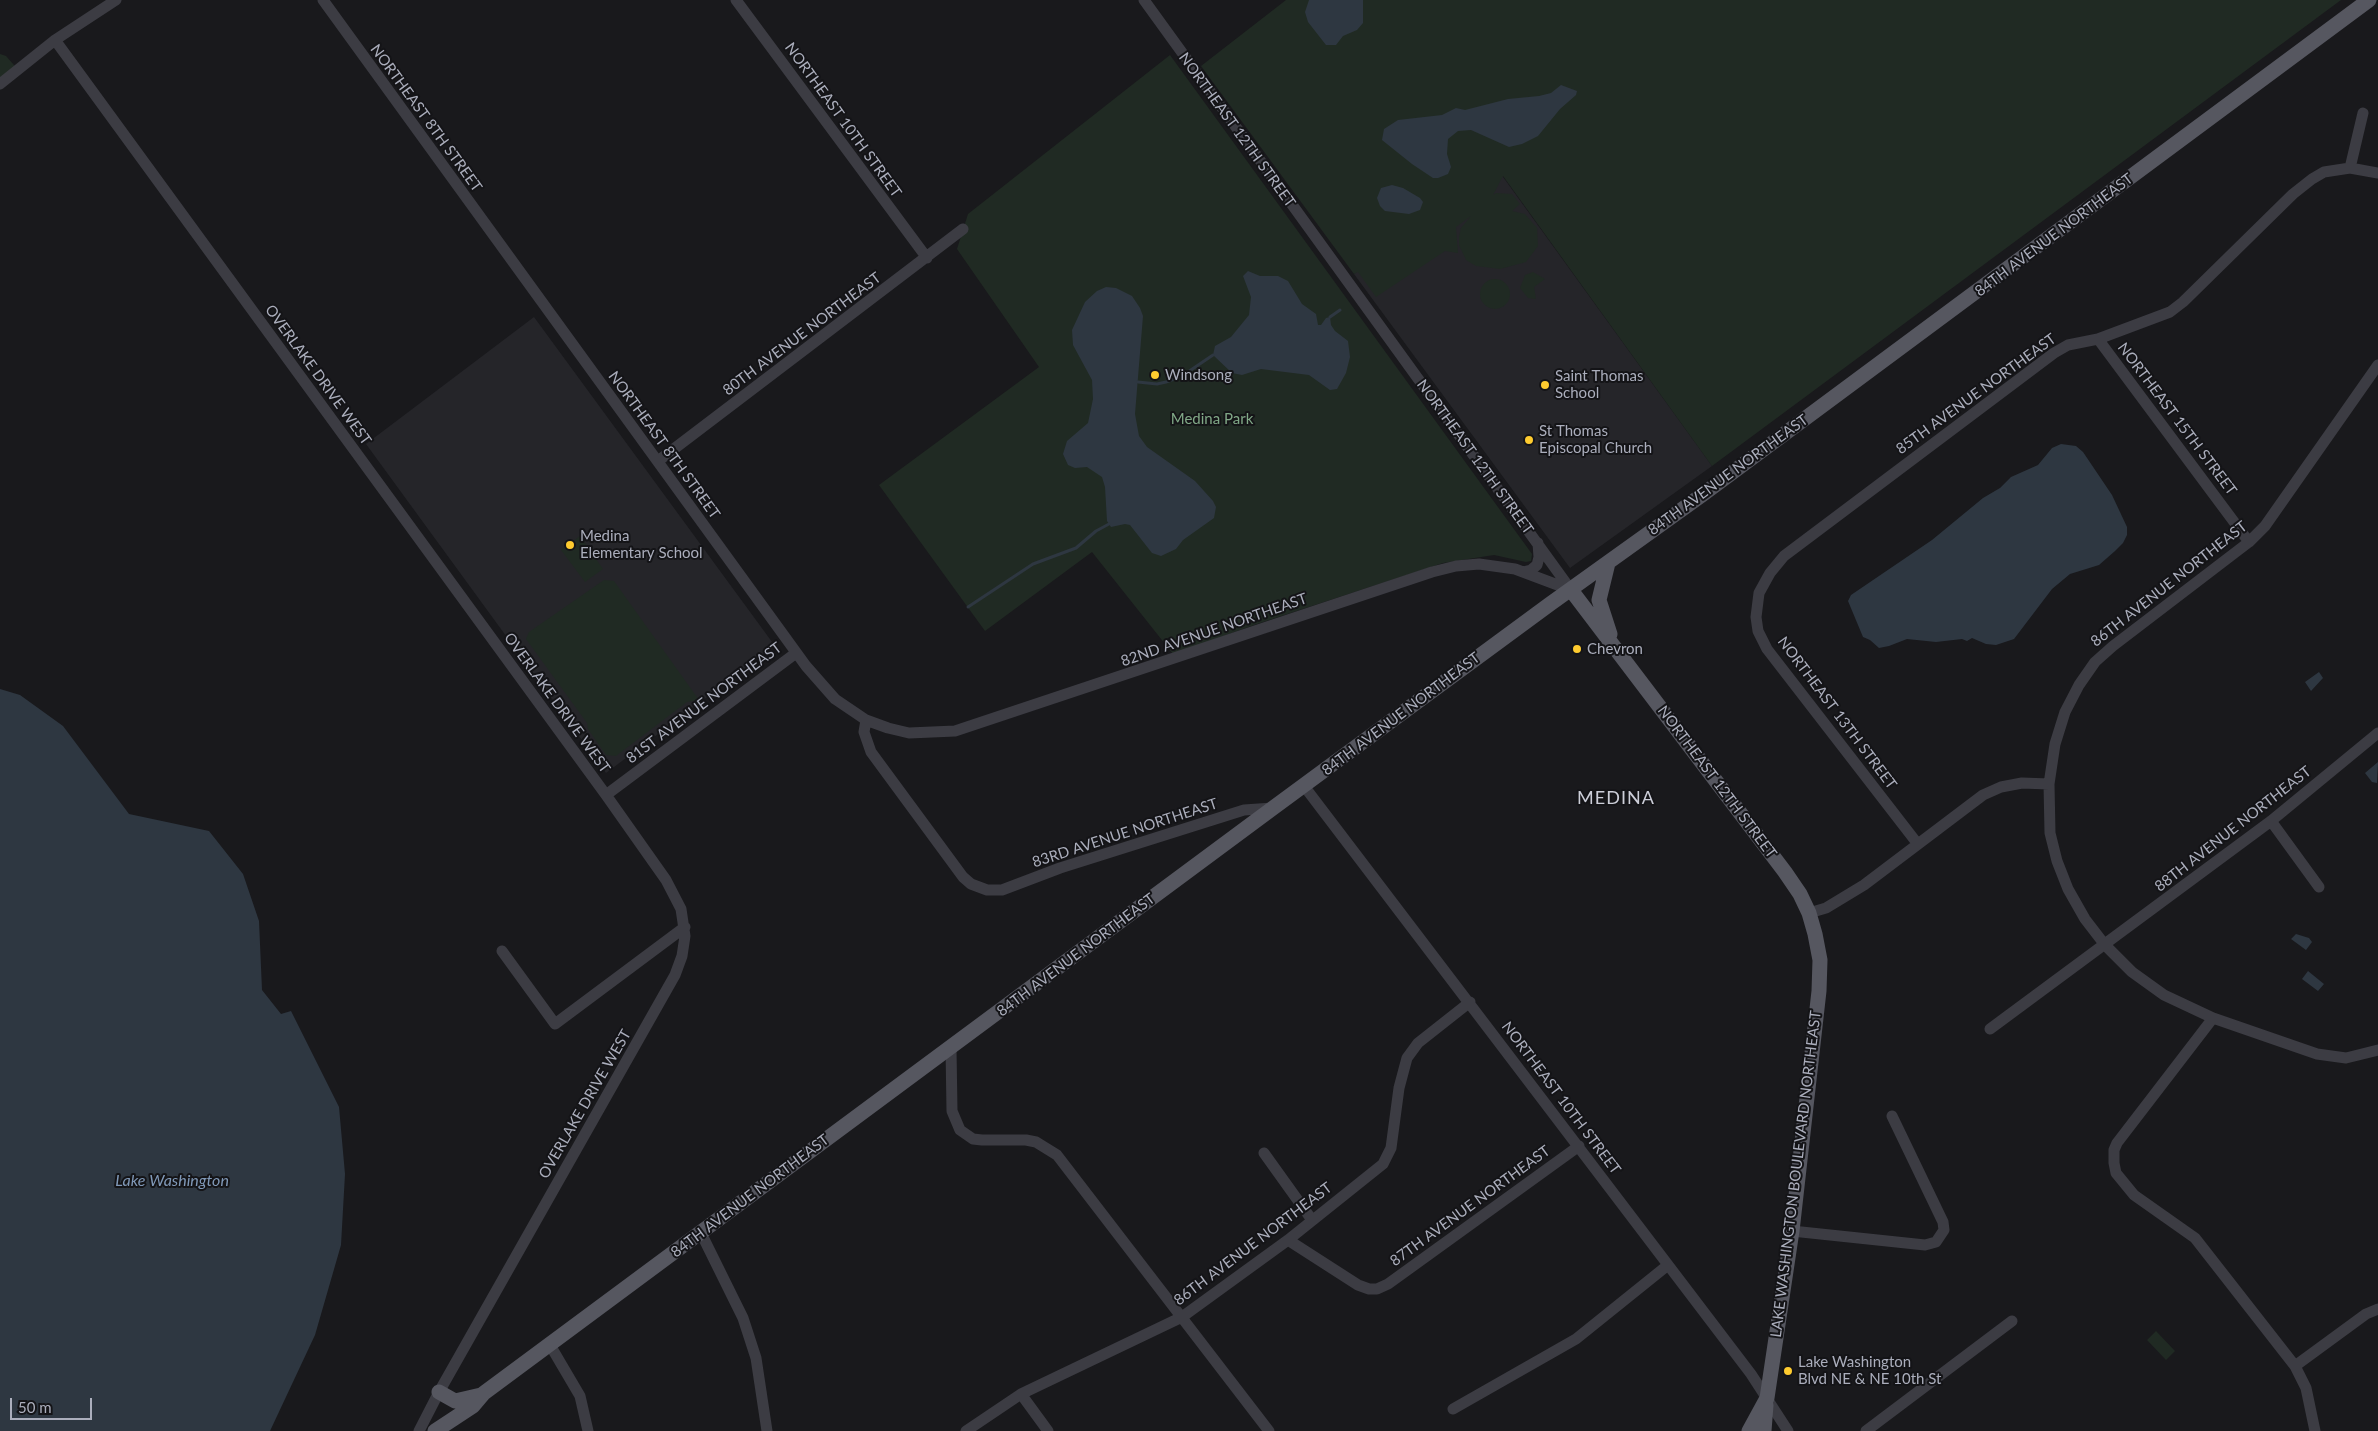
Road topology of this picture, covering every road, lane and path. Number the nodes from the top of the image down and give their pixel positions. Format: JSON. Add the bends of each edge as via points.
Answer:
{"nodes":[{"id":1,"x":116,"y":0,"type":"edge"},
{"id":2,"x":323,"y":0,"type":"edge"},
{"id":3,"x":736,"y":0,"type":"edge"},
{"id":4,"x":1144,"y":0,"type":"edge"},
{"id":5,"x":2369,"y":0,"type":"edge"},
{"id":6,"x":55,"y":40,"type":"junction"},
{"id":7,"x":0,"y":84,"type":"edge"},
{"id":8,"x":2363,"y":113,"type":"dead end"},
{"id":9,"x":2350,"y":168,"type":"junction"},
{"id":10,"x":2378,"y":173,"type":"edge"},
{"id":11,"x":963,"y":229,"type":"dead end"},
{"id":12,"x":927,"y":258,"type":"junction"},
{"id":13,"x":2098,"y":339,"type":"junction"},
{"id":14,"x":2378,"y":365,"type":"edge"},
{"id":15,"x":658,"y":461,"type":"junction"},
{"id":16,"x":1537,"y":542,"type":"junction"},
{"id":17,"x":2250,"y":542,"type":"junction"},
{"id":18,"x":1608,"y":563,"type":"junction"},
{"id":19,"x":1523,"y":572,"type":"junction"},
{"id":20,"x":1570,"y":590,"type":"junction"},
{"id":21,"x":1759,"y":592,"type":"joint"},
{"id":22,"x":1613,"y":646,"type":"junction"},
{"id":23,"x":796,"y":653,"type":"junction"},
{"id":24,"x":866,"y":720,"type":"junction"},
{"id":25,"x":2378,"y":733,"type":"edge"},
{"id":26,"x":2049,"y":784,"type":"junction"},
{"id":27,"x":1304,"y":786,"type":"junction"},
{"id":28,"x":606,"y":795,"type":"junction"},
{"id":29,"x":1273,"y":808,"type":"junction"},
{"id":30,"x":2271,"y":821,"type":"junction"},
{"id":31,"x":1917,"y":843,"type":"junction"},
{"id":32,"x":2319,"y":887,"type":"dead end"},
{"id":33,"x":1809,"y":913,"type":"junction"},
{"id":34,"x":685,"y":927,"type":"junction"},
{"id":35,"x":2105,"y":945,"type":"junction"},
{"id":36,"x":502,"y":951,"type":"dead end"},
{"id":37,"x":1470,"y":1002,"type":"junction"},
{"id":38,"x":2213,"y":1018,"type":"junction"},
{"id":39,"x":1990,"y":1029,"type":"dead end"},
{"id":40,"x":950,"y":1048,"type":"junction"},
{"id":41,"x":2378,"y":1050,"type":"edge"},
{"id":42,"x":1892,"y":1116,"type":"dead end"},
{"id":43,"x":1579,"y":1146,"type":"junction"},
{"id":44,"x":1264,"y":1153,"type":"dead end"},
{"id":45,"x":1312,"y":1220,"type":"junction"},
{"id":46,"x":1792,"y":1231,"type":"junction"},
{"id":47,"x":701,"y":1233,"type":"junction"},
{"id":48,"x":1288,"y":1240,"type":"junction"},
{"id":49,"x":1668,"y":1265,"type":"junction"},
{"id":50,"x":2378,"y":1309,"type":"edge"},
{"id":51,"x":1182,"y":1317,"type":"junction"},
{"id":52,"x":2012,"y":1321,"type":"dead end"},
{"id":53,"x":550,"y":1345,"type":"junction"},
{"id":54,"x":2295,"y":1366,"type":"junction"},
{"id":55,"x":439,"y":1392,"type":"junction"},
{"id":56,"x":484,"y":1393,"type":"junction"},
{"id":57,"x":1021,"y":1394,"type":"junction"},
{"id":58,"x":1767,"y":1398,"type":"junction"},
{"id":59,"x":1453,"y":1409,"type":"dead end"},
{"id":60,"x":419,"y":1431,"type":"edge"},
{"id":61,"x":435,"y":1431,"type":"edge"},
{"id":62,"x":588,"y":1431,"type":"edge"},
{"id":63,"x":767,"y":1431,"type":"edge"},
{"id":64,"x":966,"y":1431,"type":"edge"},
{"id":65,"x":1048,"y":1431,"type":"edge"},
{"id":66,"x":1269,"y":1431,"type":"edge"},
{"id":67,"x":1749,"y":1431,"type":"edge"},
{"id":68,"x":1764,"y":1431,"type":"edge"},
{"id":69,"x":1788,"y":1431,"type":"edge"},
{"id":70,"x":1866,"y":1431,"type":"edge"},
{"id":71,"x":2315,"y":1431,"type":"edge"}],
"edges":[{"from":1,"to":6,"type":"street"},
{"from":2,"to":15,"type":"street","name":"NORTHEAST 8TH STREET"},
{"from":3,"to":12,"type":"street","name":"NORTHEAST 10TH STREET"},
{"from":4,"to":16,"type":"street","name":"NORTHEAST 12TH STREET"},
{"from":5,"to":18,"type":"main road","name":"84TH AVENUE NORTHEAST"},
{"from":6,"to":7,"type":"street"},
{"from":6,"to":28,"type":"street","name":"OVERLAKE DRIVE WEST"},
{"from":8,"to":9,"type":"street"},
{"from":9,"to":10,"type":"street","name":"85TH AVENUE NORTHEAST"},
{"from":9,"to":13,"type":"street","name":"85TH AVENUE NORTHEAST","via":[[2324,172],[2302,186],[2170,312]]},
{"from":11,"to":12,"type":"street","name":"80TH AVENUE NORTHEAST"},
{"from":12,"to":15,"type":"street","name":"80TH AVENUE NORTHEAST"},
{"from":13,"to":17,"type":"street","name":"NORTHEAST 15TH STREET"},
{"from":13,"to":21,"type":"street","name":"85TH AVENUE NORTHEAST","via":[[2068,345],[2046,359],[1784,556]]},
{"from":14,"to":17,"type":"street","name":"86TH AVENUE NORTHEAST","via":[[2265,526]]},
{"from":15,"to":23,"type":"street","name":"NORTHEAST 8TH STREET"},
{"from":16,"to":19,"type":"street","via":[[1537,565]]},
{"from":16,"to":20,"type":"street","name":"NORTHEAST 12TH STREET"},
{"from":17,"to":26,"type":"street","name":"86TH AVENUE NORTHEAST","via":[[2095,662],[2065,712],[2055,744]]},
{"from":18,"to":20,"type":"main road","name":"84TH AVENUE NORTHEAST"},
{"from":18,"to":22,"type":"main road","via":[[1600,600]]},
{"from":19,"to":20,"type":"street","name":"82ND AVENUE NORTHEAST"},
{"from":19,"to":24,"type":"street","name":"82ND AVENUE NORTHEAST","via":[[1479,564],[1432,572],[955,731],[909,733]]},
{"from":20,"to":22,"type":"main road","name":"NORTHEAST 12TH STREET"},
{"from":20,"to":27,"type":"main road","name":"84TH AVENUE NORTHEAST"},
{"from":21,"to":31,"type":"street","name":"NORTHEAST 13TH STREET","via":[[1756,617],[1758,631],[1767,649]]},
{"from":22,"to":33,"type":"main road","name":"NORTHEAST 12TH STREET","via":[[1785,872]]},
{"from":23,"to":24,"type":"street","name":"NORTHEAST 8TH STREET","via":[[835,699]]},
{"from":23,"to":28,"type":"street","name":"81ST AVENUE NORTHEAST"},
{"from":24,"to":29,"type":"street","name":"83RD AVENUE NORTHEAST","via":[[864,732],[871,752],[963,877],[987,890],[1002,890],[1060,868],[1244,810]]},
{"from":25,"to":30,"type":"street","name":"88TH AVENUE NORTHEAST"},
{"from":26,"to":31,"type":"street","via":[[2022,783],[1983,795]]},
{"from":26,"to":35,"type":"street","name":"86TH AVENUE NORTHEAST","via":[[2050,833],[2057,861],[2068,889]]},
{"from":27,"to":29,"type":"main road","name":"84TH AVENUE NORTHEAST"},
{"from":27,"to":37,"type":"street","name":"NORTHEAST 10TH STREET"},
{"from":28,"to":34,"type":"street","name":"OVERLAKE DRIVE WEST","via":[[666,880],[681,909]]},
{"from":29,"to":40,"type":"main road","name":"84TH AVENUE NORTHEAST"},
{"from":30,"to":32,"type":"street"},
{"from":30,"to":35,"type":"street","name":"88TH AVENUE NORTHEAST"},
{"from":31,"to":33,"type":"street","via":[[1864,885],[1826,908]]},
{"from":33,"to":46,"type":"main road","name":"LAKE WASHINGTON BOULEVARD NORTHEAST","via":[[1820,960],[1819,991]]},
{"from":34,"to":36,"type":"street","via":[[555,1024]]},
{"from":34,"to":55,"type":"street","name":"OVERLAKE DRIVE WEST","via":[[682,956],[676,974]]},
{"from":35,"to":38,"type":"street","name":"86TH AVENUE NORTHEAST","via":[[2132,972],[2164,995]]},
{"from":35,"to":39,"type":"street","name":"88TH AVENUE NORTHEAST"},
{"from":37,"to":43,"type":"street","name":"NORTHEAST 10TH STREET"},
{"from":37,"to":45,"type":"street","name":"86TH AVENUE NORTHEAST","via":[[1418,1043],[1407,1058],[1390,1148],[1383,1164]]},
{"from":38,"to":41,"type":"street","name":"86TH AVENUE NORTHEAST","via":[[2317,1054],[2346,1058]]},
{"from":38,"to":54,"type":"street","via":[[2117,1143],[2114,1150],[2116,1173],[2134,1195],[2195,1238]]},
{"from":40,"to":47,"type":"main road","name":"84TH AVENUE NORTHEAST"},
{"from":40,"to":51,"type":"street","via":[[952,1111],[960,1130],[973,1139],[1036,1142],[1057,1155]]},
{"from":42,"to":46,"type":"street","via":[[1943,1222],[1944,1230],[1936,1242],[1925,1245]]},
{"from":43,"to":48,"type":"street","name":"87TH AVENUE NORTHEAST","via":[[1377,1289],[1358,1285]]},
{"from":43,"to":49,"type":"street","name":"NORTHEAST 10TH STREET"},
{"from":44,"to":45,"type":"street"},
{"from":45,"to":48,"type":"street","name":"86TH AVENUE NORTHEAST"},
{"from":46,"to":58,"type":"main road","name":"LAKE WASHINGTON BOULEVARD NORTHEAST"},
{"from":47,"to":53,"type":"main road","name":"84TH AVENUE NORTHEAST"},
{"from":47,"to":63,"type":"street","via":[[743,1318],[756,1358]]},
{"from":48,"to":51,"type":"street","name":"86TH AVENUE NORTHEAST"},
{"from":49,"to":58,"type":"street","name":"NORTHEAST 10TH STREET"},
{"from":49,"to":59,"type":"street","via":[[1576,1339]]},
{"from":50,"to":54,"type":"street","via":[[2366,1314]]},
{"from":51,"to":57,"type":"street","name":"86TH AVENUE NORTHEAST"},
{"from":51,"to":66,"type":"street"},
{"from":52,"to":70,"type":"street"},
{"from":53,"to":56,"type":"main road","name":"84TH AVENUE NORTHEAST"},
{"from":53,"to":62,"type":"street","via":[[580,1396]]},
{"from":54,"to":71,"type":"street","via":[[2306,1388]]},
{"from":55,"to":56,"type":"main road","via":[[455,1401]]},
{"from":55,"to":60,"type":"street","name":"OVERLAKE DRIVE WEST"},
{"from":56,"to":61,"type":"main road","name":"84TH AVENUE NORTHEAST","via":[[473,1406]]},
{"from":57,"to":64,"type":"street","name":"86TH AVENUE NORTHEAST"},
{"from":57,"to":65,"type":"street"},
{"from":58,"to":67,"type":"main road","name":"LAKE WASHINGTON BOULEVARD NORTHEAST"},
{"from":58,"to":68,"type":"main road"},
{"from":58,"to":69,"type":"street","name":"NORTHEAST 10TH STREET"}]}
